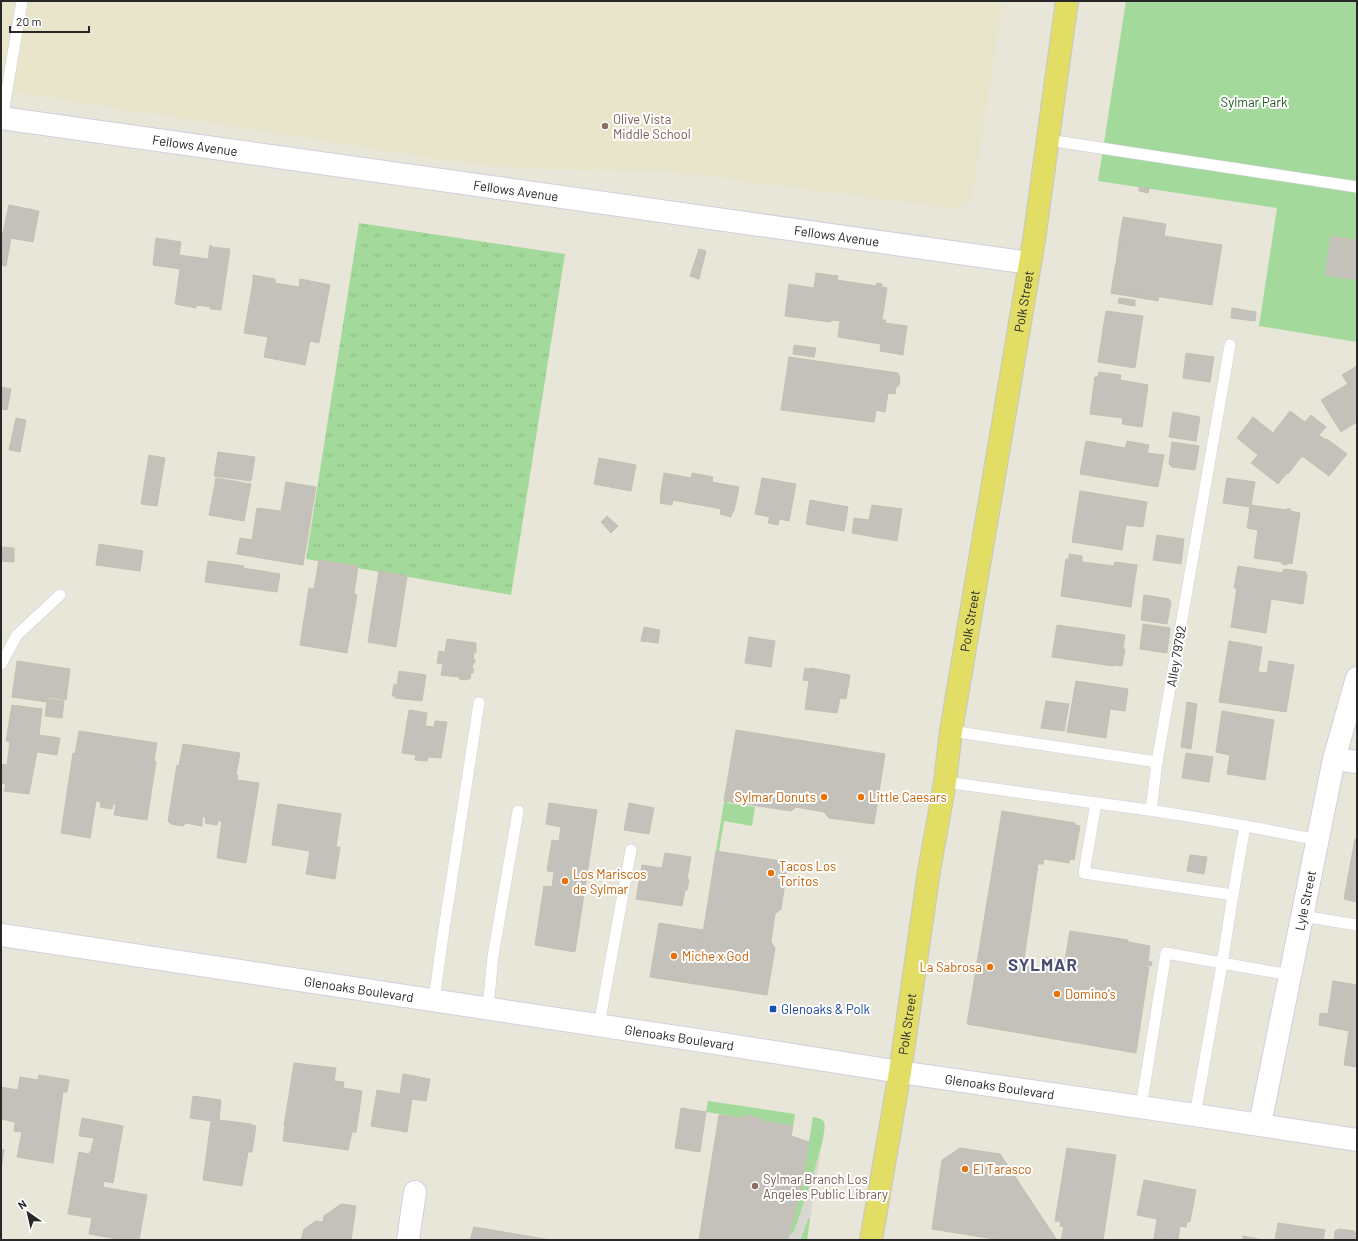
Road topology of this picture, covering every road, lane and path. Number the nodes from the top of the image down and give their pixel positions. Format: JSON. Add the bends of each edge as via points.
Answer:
{"nodes":[{"id":1,"x":22,"y":1,"type":"edge"},
{"id":2,"x":1067,"y":1,"type":"edge"},
{"id":3,"x":1,"y":118,"type":"edge"},
{"id":4,"x":1048,"y":140,"type":"junction"},
{"id":5,"x":1357,"y":187,"type":"edge"},
{"id":6,"x":1030,"y":263,"type":"junction"},
{"id":7,"x":1230,"y":345,"type":"dead end"},
{"id":8,"x":60,"y":595,"type":"dead end"},
{"id":9,"x":1,"y":664,"type":"edge"},
{"id":10,"x":1357,"y":678,"type":"edge"},
{"id":11,"x":479,"y":703,"type":"dead end"},
{"id":12,"x":951,"y":731,"type":"junction"},
{"id":13,"x":1334,"y":759,"type":"junction"},
{"id":14,"x":1157,"y":762,"type":"junction"},
{"id":15,"x":1357,"y":762,"type":"edge"},
{"id":16,"x":944,"y":782,"type":"junction"},
{"id":17,"x":1096,"y":803,"type":"junction"},
{"id":18,"x":1151,"y":810,"type":"junction"},
{"id":19,"x":518,"y":811,"type":"dead end"},
{"id":20,"x":1245,"y":826,"type":"junction"},
{"id":21,"x":1318,"y":840,"type":"junction"},
{"id":22,"x":631,"y":850,"type":"dead end"},
{"id":23,"x":1233,"y":895,"type":"junction"},
{"id":24,"x":1302,"y":916,"type":"junction"},
{"id":25,"x":1357,"y":924,"type":"edge"},
{"id":26,"x":1,"y":935,"type":"edge"},
{"id":27,"x":1222,"y":964,"type":"junction"},
{"id":28,"x":1290,"y":975,"type":"junction"},
{"id":29,"x":434,"y":1000,"type":"junction"},
{"id":30,"x":488,"y":1008,"type":"junction"},
{"id":31,"x":599,"y":1025,"type":"junction"},
{"id":32,"x":900,"y":1072,"type":"junction"},
{"id":33,"x":1142,"y":1107,"type":"junction"},
{"id":34,"x":1195,"y":1115,"type":"junction"},
{"id":35,"x":1260,"y":1124,"type":"junction"},
{"id":36,"x":1357,"y":1140,"type":"edge"},
{"id":37,"x":415,"y":1192,"type":"dead end"},
{"id":38,"x":408,"y":1240,"type":"edge"},
{"id":39,"x":871,"y":1240,"type":"edge"}],
"edges":[{"from":1,"to":3,"type":"lane"},
{"from":2,"to":4,"type":"main road","name":"Polk Street"},
{"from":3,"to":6,"type":"street","name":"Fellows Avenue"},
{"from":4,"to":5,"type":"lane"},
{"from":4,"to":6,"type":"main road","name":"Polk Street"},
{"from":6,"to":12,"type":"main road","name":"Polk Street"},
{"from":7,"to":14,"type":"lane","name":"Alley 79792"},
{"from":8,"to":9,"type":"lane","via":[[17,635]]},
{"from":10,"to":13,"type":"street","name":"Lyle Street"},
{"from":11,"to":29,"type":"lane"},
{"from":12,"to":14,"type":"lane"},
{"from":12,"to":16,"type":"main road","name":"Polk Street"},
{"from":13,"to":15,"type":"street"},
{"from":13,"to":21,"type":"street","name":"Lyle Street"},
{"from":14,"to":18,"type":"lane","name":"Alley 79792"},
{"from":16,"to":17,"type":"lane"},
{"from":16,"to":32,"type":"main road","name":"Polk Street","via":[[928,871]]},
{"from":17,"to":18,"type":"lane"},
{"from":17,"to":23,"type":"lane","via":[[1084,873]]},
{"from":18,"to":20,"type":"lane"},
{"from":19,"to":30,"type":"lane"},
{"from":20,"to":21,"type":"lane"},
{"from":20,"to":23,"type":"lane"},
{"from":21,"to":24,"type":"street","name":"Lyle Street"},
{"from":22,"to":31,"type":"lane"},
{"from":23,"to":27,"type":"lane"},
{"from":24,"to":25,"type":"lane"},
{"from":24,"to":28,"type":"street","name":"Lyle Street"},
{"from":26,"to":29,"type":"street","name":"Glenoaks Boulevard"},
{"from":27,"to":28,"type":"lane"},
{"from":27,"to":33,"type":"lane","via":[[1166,953]]},
{"from":27,"to":34,"type":"lane"},
{"from":28,"to":35,"type":"street","name":"Lyle Street"},
{"from":29,"to":30,"type":"street","name":"Glenoaks Boulevard"},
{"from":30,"to":31,"type":"street","name":"Glenoaks Boulevard"},
{"from":31,"to":32,"type":"street","name":"Glenoaks Boulevard"},
{"from":32,"to":33,"type":"street","name":"Glenoaks Boulevard"},
{"from":32,"to":39,"type":"main road","name":"Polk Street"},
{"from":33,"to":34,"type":"street","name":"Glenoaks Boulevard"},
{"from":34,"to":35,"type":"street","name":"Glenoaks Boulevard"},
{"from":35,"to":36,"type":"street","name":"Glenoaks Boulevard"},
{"from":37,"to":38,"type":"street"}]}
